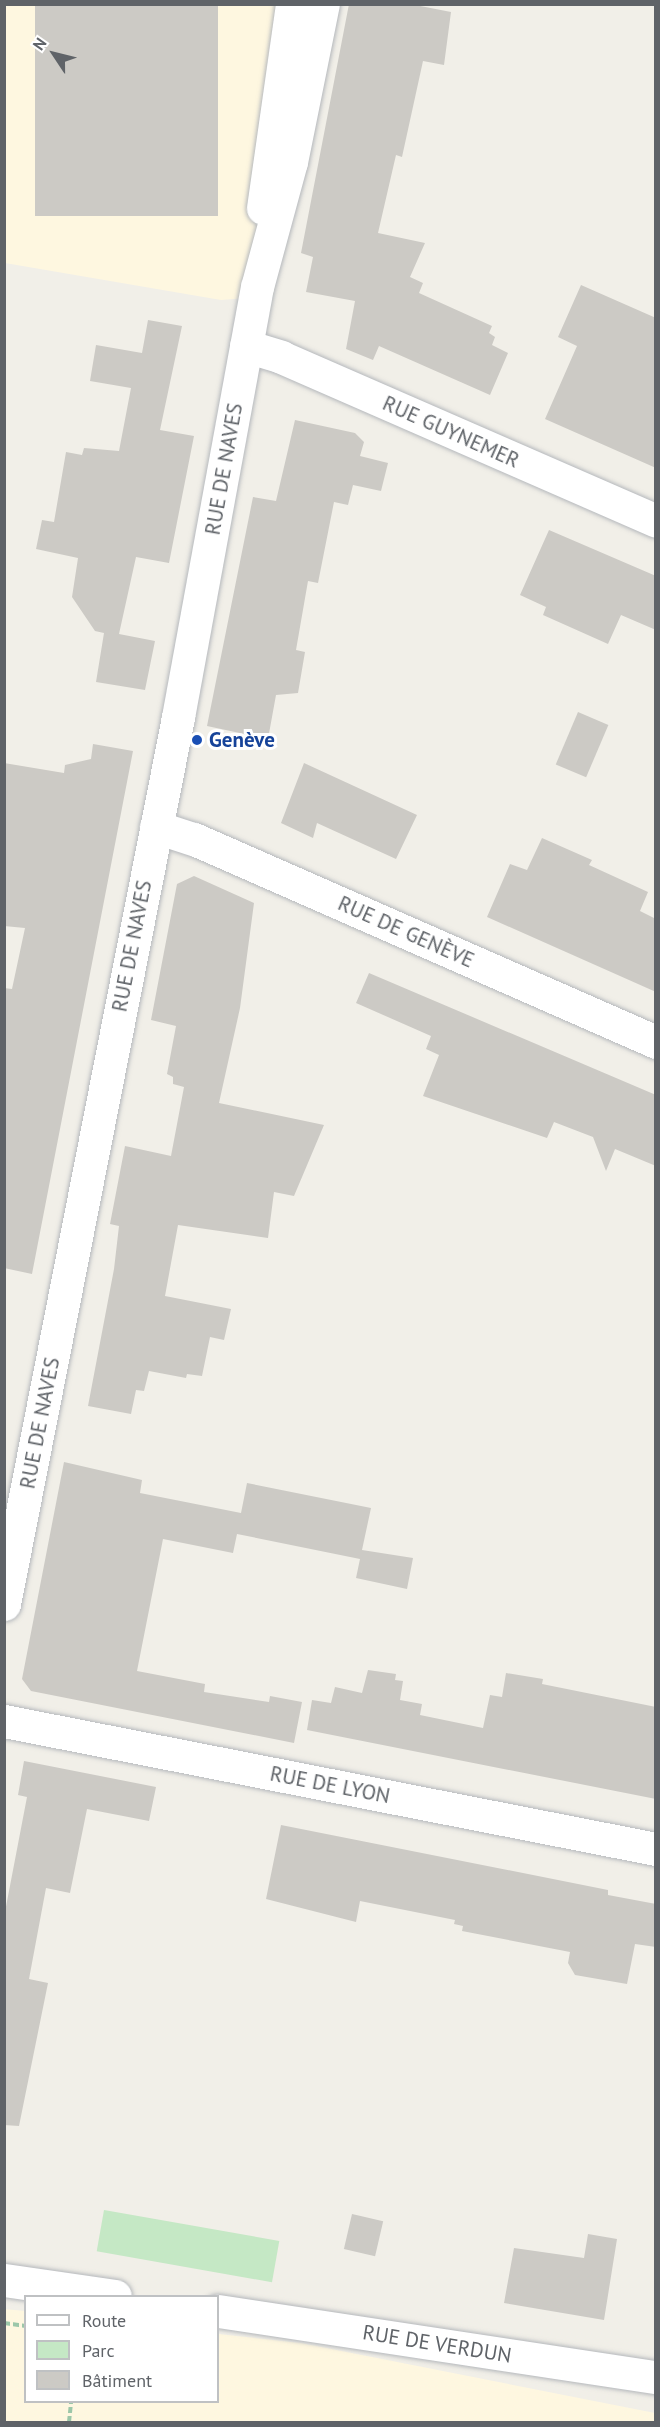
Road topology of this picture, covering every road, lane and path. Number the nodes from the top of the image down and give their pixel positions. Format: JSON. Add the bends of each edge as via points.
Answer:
{"nodes":[{"id":1,"x":292,"y":4,"type":"edge"},
{"id":2,"x":323,"y":4,"type":"edge"},
{"id":3,"x":257,"y":287,"type":"junction"},
{"id":4,"x":246,"y":346,"type":"junction"},
{"id":5,"x":656,"y":521,"type":"edge"},
{"id":6,"x":156,"y":826,"type":"junction"},
{"id":7,"x":656,"y":1042,"type":"edge"},
{"id":8,"x":4,"y":1605,"type":"edge"},
{"id":9,"x":4,"y":1721,"type":"edge"},
{"id":10,"x":656,"y":1849,"type":"edge"},
{"id":11,"x":4,"y":2280,"type":"edge"},
{"id":12,"x":108,"y":2295,"type":"edge"},
{"id":13,"x":219,"y":2312,"type":"edge"},
{"id":14,"x":4,"y":2323,"type":"edge"},
{"id":15,"x":24,"y":2326,"type":"edge"},
{"id":16,"x":654,"y":2367,"type":"edge"},
{"id":17,"x":71,"y":2403,"type":"edge"},
{"id":18,"x":69,"y":2422,"type":"edge"}],
"edges":[{"from":1,"to":3,"type":"street","name":"RUE DE NAVES","via":[[268,149]]},
{"from":2,"to":3,"type":"street","name":"RUE DE NAVES","via":[[291,162]]},
{"from":3,"to":4,"type":"street","name":"RUE DE NAVES"},
{"from":4,"to":5,"type":"street","name":"RUE GUYNEMER","via":[[281,357]]},
{"from":4,"to":6,"type":"street","name":"RUE DE NAVES"},
{"from":6,"to":7,"type":"street","name":"RUE DE GENÈVE","via":[[194,839]]},
{"from":6,"to":8,"type":"street","name":"RUE DE NAVES"},
{"from":9,"to":10,"type":"street","name":"RUE DE LYON"},
{"from":11,"to":12,"type":"street"},
{"from":13,"to":16,"type":"street","name":"RUE DE VERDUN"},
{"from":14,"to":15,"type":"path"},
{"from":17,"to":18,"type":"path"}]}
